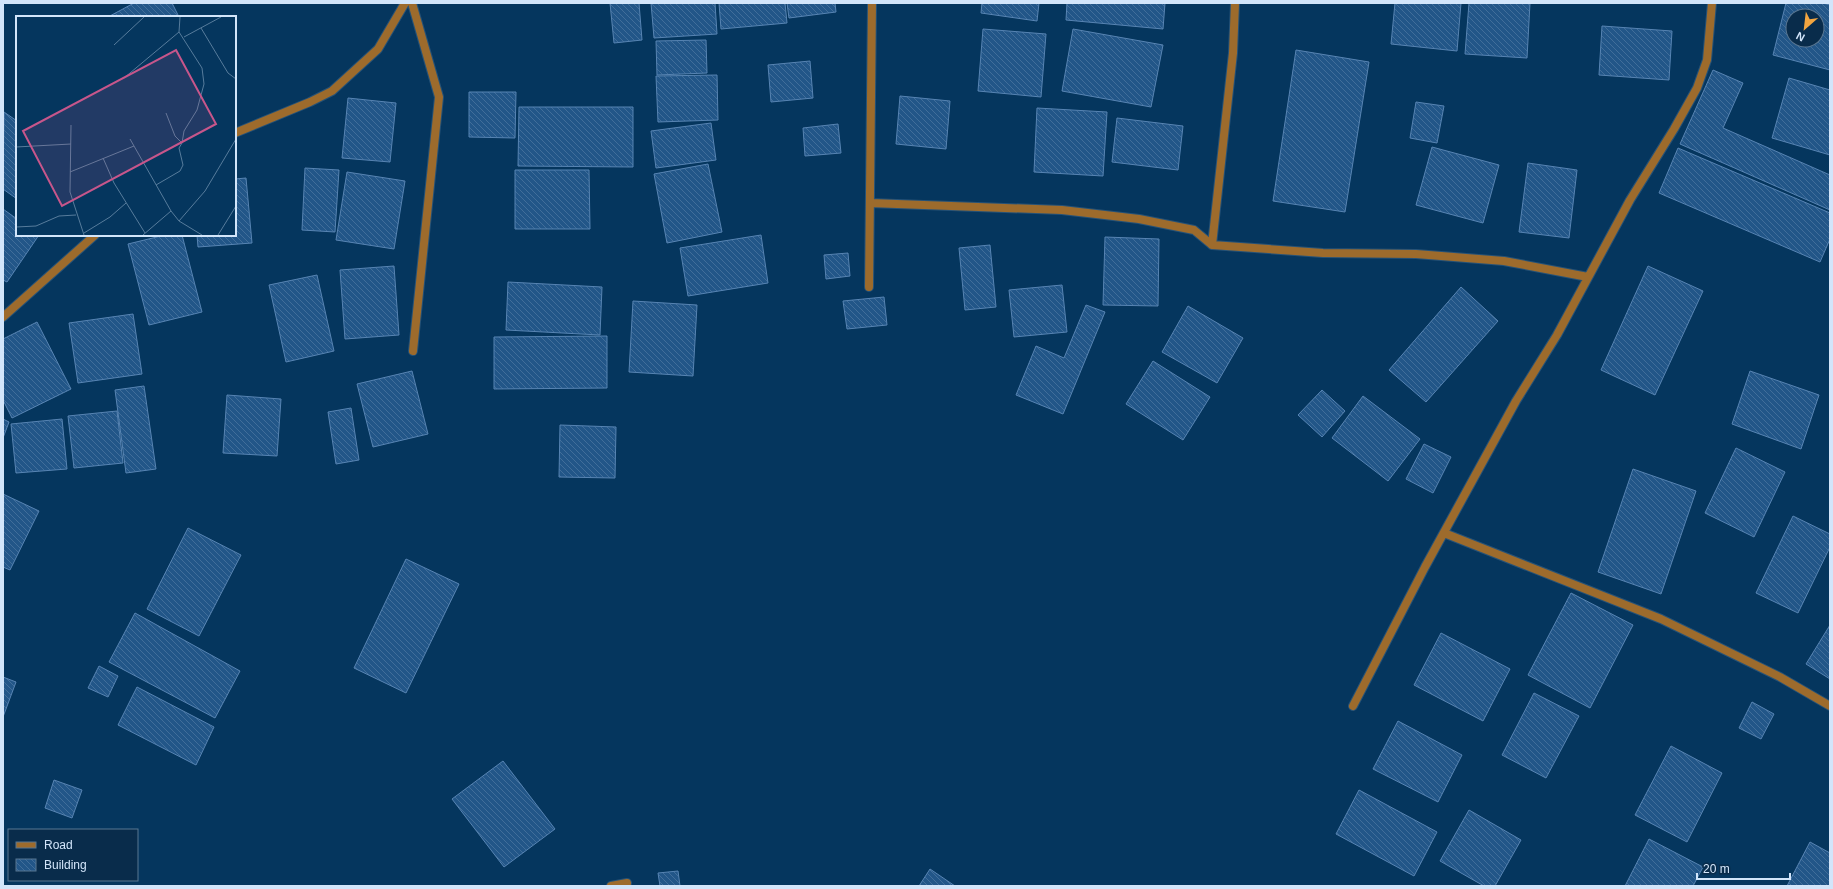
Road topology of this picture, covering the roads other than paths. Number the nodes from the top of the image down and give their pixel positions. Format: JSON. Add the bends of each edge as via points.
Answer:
{"nodes":[{"id":1,"x":405,"y":3,"type":"edge"},
{"id":2,"x":412,"y":3,"type":"edge"},
{"id":3,"x":872,"y":3,"type":"edge"},
{"id":4,"x":1235,"y":3,"type":"edge"},
{"id":5,"x":1712,"y":3,"type":"edge"},
{"id":6,"x":236,"y":133,"type":"edge"},
{"id":7,"x":870,"y":203,"type":"junction"},
{"id":8,"x":94,"y":236,"type":"edge"},
{"id":9,"x":1212,"y":245,"type":"junction"},
{"id":10,"x":1588,"y":277,"type":"junction"},
{"id":11,"x":869,"y":288,"type":"dead end"},
{"id":12,"x":3,"y":317,"type":"edge"},
{"id":13,"x":413,"y":351,"type":"dead end"},
{"id":14,"x":1444,"y":533,"type":"junction"},
{"id":15,"x":1352,"y":706,"type":"dead end"},
{"id":16,"x":1830,"y":706,"type":"edge"},
{"id":17,"x":627,"y":883,"type":"dead end"},
{"id":18,"x":611,"y":886,"type":"edge"}],
"edges":[{"from":1,"to":6,"type":"street","via":[[378,49],[332,90],[289,112]]},
{"from":2,"to":13,"type":"street","via":[[439,97]]},
{"from":3,"to":7,"type":"street"},
{"from":4,"to":9,"type":"street","via":[[1233,53]]},
{"from":5,"to":10,"type":"street","via":[[1707,60],[1697,88],[1630,200]]},
{"from":7,"to":9,"type":"street","via":[[1062,210],[1139,219],[1194,230]]},
{"from":7,"to":11,"type":"street"},
{"from":8,"to":12,"type":"street"},
{"from":9,"to":10,"type":"street","via":[[1482,259]]},
{"from":10,"to":14,"type":"street"},
{"from":14,"to":15,"type":"street"},
{"from":14,"to":16,"type":"street","via":[[1661,619],[1780,678]]},
{"from":17,"to":18,"type":"street"}]}
